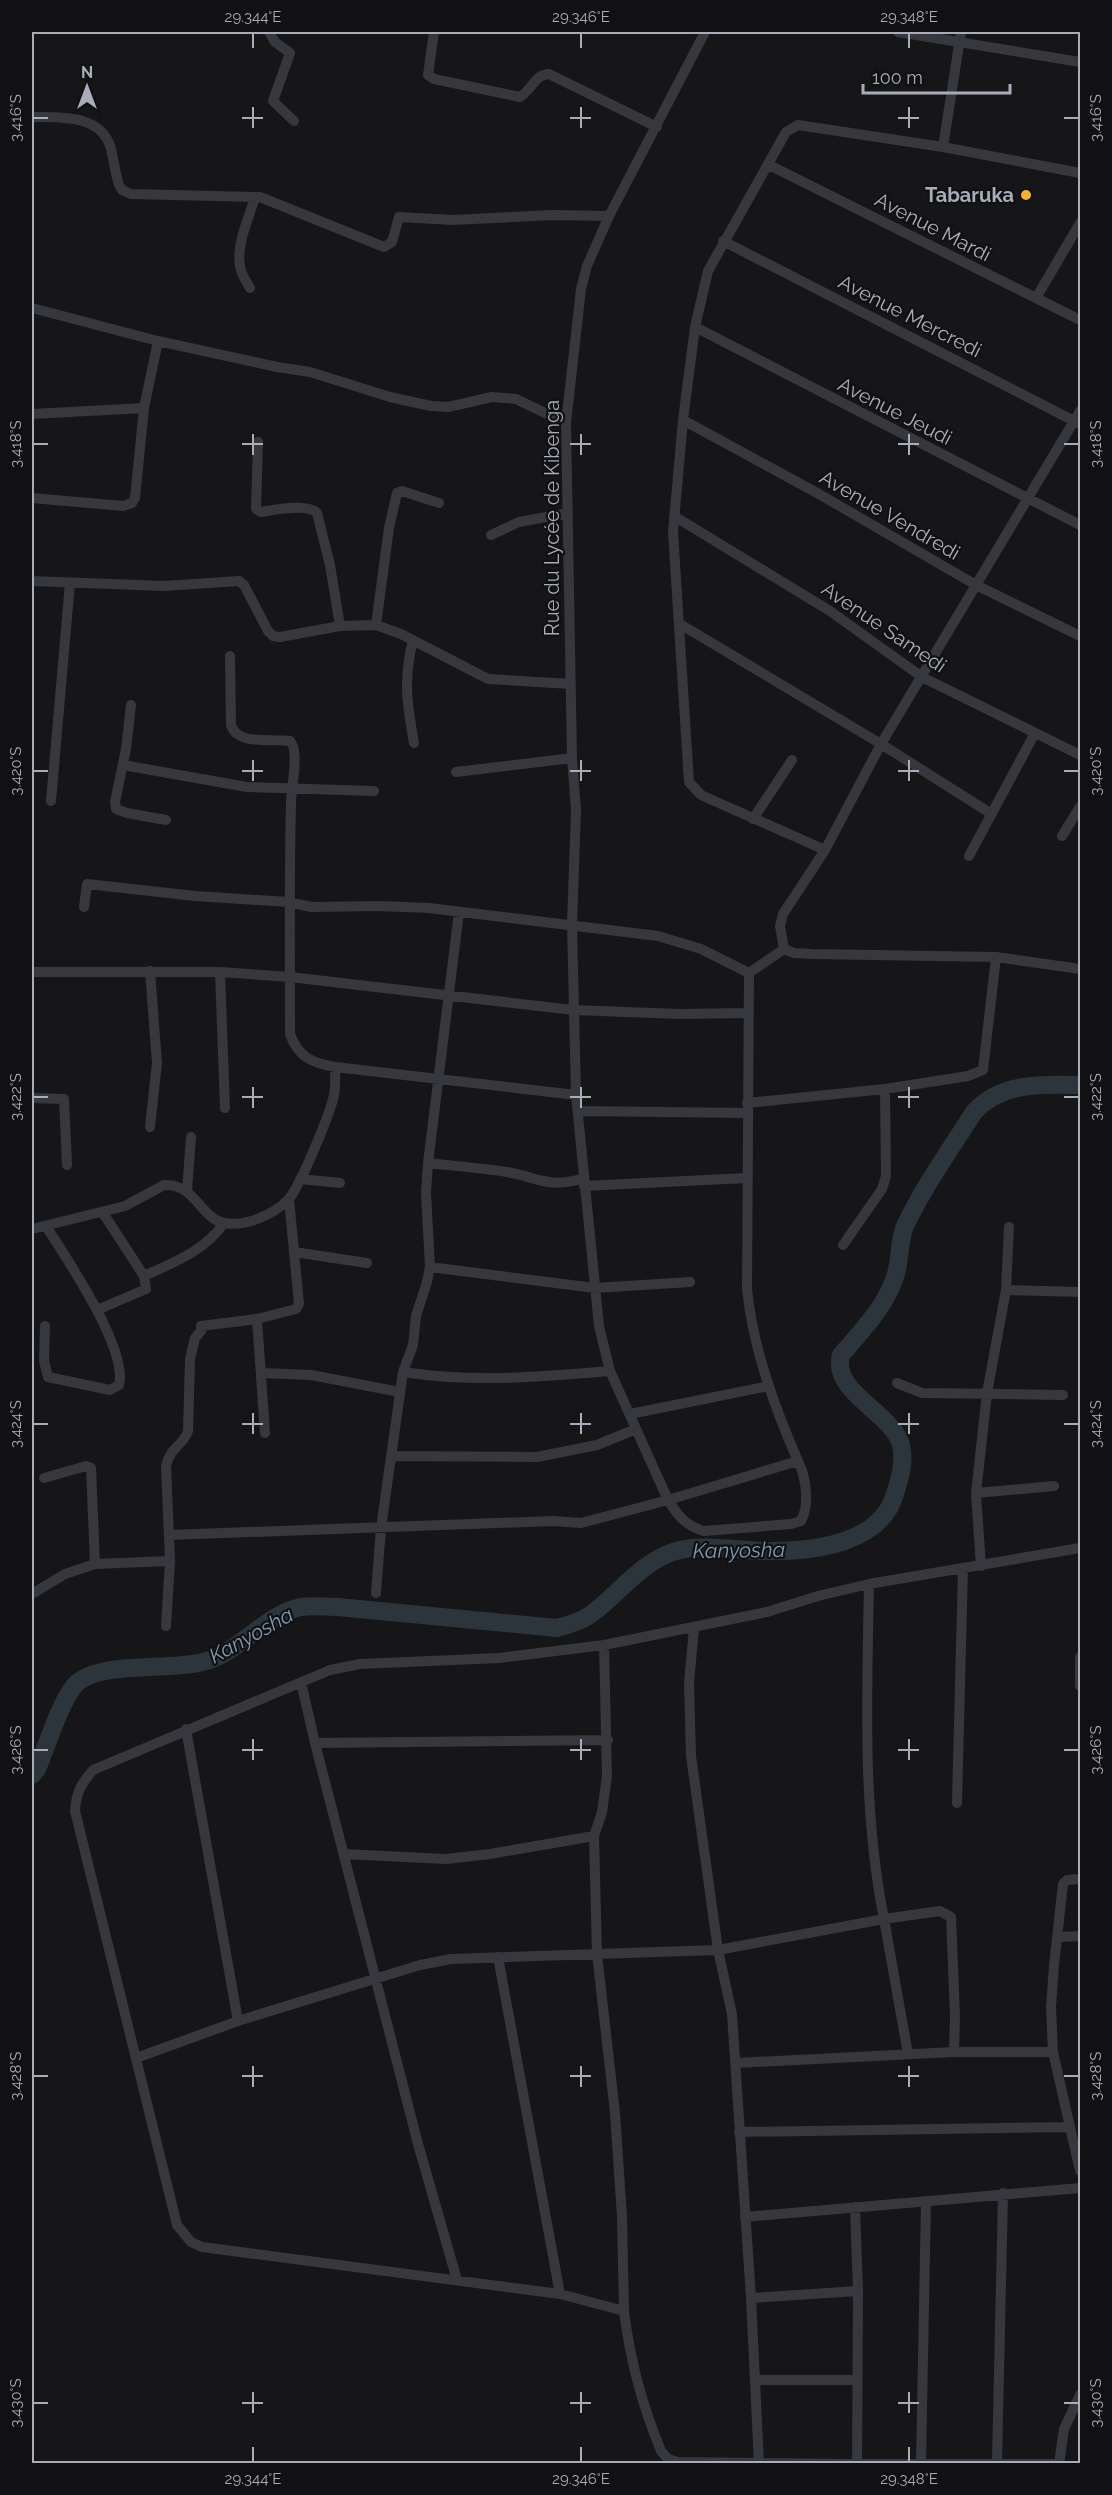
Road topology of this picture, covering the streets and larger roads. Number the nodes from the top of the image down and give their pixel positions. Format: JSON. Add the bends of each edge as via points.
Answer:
{"nodes":[{"id":1,"x":269,"y":32,"type":"edge"},
{"id":2,"x":434,"y":32,"type":"edge"},
{"id":3,"x":705,"y":32,"type":"edge"},
{"id":4,"x":898,"y":32,"type":"edge"},
{"id":5,"x":959,"y":37,"type":"edge"},
{"id":6,"x":1080,"y":62,"type":"edge"},
{"id":7,"x":32,"y":117,"type":"edge"},
{"id":8,"x":294,"y":121,"type":"dead end"},
{"id":9,"x":657,"y":127,"type":"junction"},
{"id":10,"x":943,"y":147,"type":"junction"},
{"id":11,"x":769,"y":165,"type":"junction"},
{"id":12,"x":1080,"y":172,"type":"edge"},
{"id":13,"x":255,"y":197,"type":"junction"},
{"id":14,"x":609,"y":216,"type":"junction"},
{"id":15,"x":1080,"y":223,"type":"edge"},
{"id":16,"x":723,"y":241,"type":"junction"},
{"id":17,"x":250,"y":288,"type":"dead end"},
{"id":18,"x":1036,"y":298,"type":"junction"},
{"id":19,"x":32,"y":308,"type":"edge"},
{"id":20,"x":1080,"y":320,"type":"edge"},
{"id":21,"x":695,"y":327,"type":"junction"},
{"id":22,"x":158,"y":342,"type":"junction"},
{"id":23,"x":144,"y":408,"type":"junction"},
{"id":24,"x":32,"y":414,"type":"edge"},
{"id":25,"x":1079,"y":419,"type":"edge"},
{"id":26,"x":683,"y":420,"type":"junction"},
{"id":27,"x":566,"y":423,"type":"junction"},
{"id":28,"x":258,"y":442,"type":"dead end"},
{"id":29,"x":32,"y":498,"type":"edge"},
{"id":30,"x":1028,"y":499,"type":"junction"},
{"id":31,"x":439,"y":503,"type":"dead end"},
{"id":32,"x":568,"y":513,"type":"junction"},
{"id":33,"x":674,"y":516,"type":"junction"},
{"id":34,"x":1080,"y":525,"type":"edge"},
{"id":35,"x":491,"y":535,"type":"dead end"},
{"id":36,"x":32,"y":581,"type":"edge"},
{"id":37,"x":70,"y":583,"type":"junction"},
{"id":38,"x":976,"y":585,"type":"junction"},
{"id":39,"x":680,"y":624,"type":"junction"},
{"id":40,"x":340,"y":626,"type":"junction"},
{"id":41,"x":376,"y":626,"type":"junction"},
{"id":42,"x":1080,"y":636,"type":"edge"},
{"id":43,"x":413,"y":640,"type":"junction"},
{"id":44,"x":230,"y":656,"type":"dead end"},
{"id":45,"x":922,"y":677,"type":"junction"},
{"id":46,"x":571,"y":684,"type":"junction"},
{"id":47,"x":131,"y":705,"type":"dead end"},
{"id":48,"x":1035,"y":733,"type":"junction"},
{"id":49,"x":414,"y":743,"type":"dead end"},
{"id":50,"x":881,"y":744,"type":"junction"},
{"id":51,"x":1080,"y":754,"type":"edge"},
{"id":52,"x":572,"y":758,"type":"junction"},
{"id":53,"x":792,"y":760,"type":"dead end"},
{"id":54,"x":123,"y":765,"type":"junction"},
{"id":55,"x":456,"y":772,"type":"dead end"},
{"id":56,"x":291,"y":789,"type":"junction"},
{"id":57,"x":374,"y":791,"type":"dead end"},
{"id":58,"x":51,"y":801,"type":"dead end"},
{"id":59,"x":1080,"y":807,"type":"edge"},
{"id":60,"x":990,"y":813,"type":"junction"},
{"id":61,"x":753,"y":819,"type":"junction"},
{"id":62,"x":166,"y":820,"type":"dead end"},
{"id":63,"x":1062,"y":836,"type":"dead end"},
{"id":64,"x":825,"y":850,"type":"junction"},
{"id":65,"x":969,"y":856,"type":"dead end"},
{"id":66,"x":288,"y":902,"type":"junction"},
{"id":67,"x":84,"y":908,"type":"dead end"},
{"id":68,"x":459,"y":912,"type":"junction"},
{"id":69,"x":572,"y":926,"type":"junction"},
{"id":70,"x":784,"y":949,"type":"junction"},
{"id":71,"x":996,"y":957,"type":"junction"},
{"id":72,"x":1080,"y":969,"type":"edge"},
{"id":73,"x":150,"y":971,"type":"junction"},
{"id":74,"x":32,"y":972,"type":"edge"},
{"id":75,"x":220,"y":972,"type":"junction"},
{"id":76,"x":748,"y":973,"type":"junction"},
{"id":77,"x":290,"y":977,"type":"junction"},
{"id":78,"x":449,"y":996,"type":"junction"},
{"id":79,"x":573,"y":1010,"type":"junction"},
{"id":80,"x":747,"y":1013,"type":"junction"},
{"id":81,"x":335,"y":1067,"type":"junction"},
{"id":82,"x":437,"y":1079,"type":"junction"},
{"id":83,"x":885,"y":1089,"type":"junction"},
{"id":84,"x":576,"y":1095,"type":"junction"},
{"id":85,"x":32,"y":1098,"type":"edge"},
{"id":86,"x":225,"y":1108,"type":"dead end"},
{"id":87,"x":747,"y":1108,"type":"junction"},
{"id":88,"x":579,"y":1111,"type":"junction"},
{"id":89,"x":150,"y":1127,"type":"dead end"},
{"id":90,"x":191,"y":1137,"type":"dead end"},
{"id":91,"x":428,"y":1163,"type":"junction"},
{"id":92,"x":67,"y":1165,"type":"dead end"},
{"id":93,"x":747,"y":1178,"type":"junction"},
{"id":94,"x":300,"y":1179,"type":"junction"},
{"id":95,"x":584,"y":1182,"type":"junction"},
{"id":96,"x":340,"y":1183,"type":"dead end"},
{"id":97,"x":187,"y":1191,"type":"junction"},
{"id":98,"x":289,"y":1199,"type":"junction"},
{"id":99,"x":103,"y":1213,"type":"junction"},
{"id":100,"x":224,"y":1223,"type":"junction"},
{"id":101,"x":46,"y":1226,"type":"junction"},
{"id":102,"x":1009,"y":1227,"type":"dead end"},
{"id":103,"x":32,"y":1229,"type":"edge"},
{"id":104,"x":843,"y":1245,"type":"dead end"},
{"id":105,"x":294,"y":1252,"type":"junction"},
{"id":106,"x":367,"y":1263,"type":"dead end"},
{"id":107,"x":430,"y":1267,"type":"junction"},
{"id":108,"x":144,"y":1276,"type":"junction"},
{"id":109,"x":690,"y":1282,"type":"dead end"},
{"id":110,"x":595,"y":1288,"type":"junction"},
{"id":111,"x":1006,"y":1290,"type":"junction"},
{"id":112,"x":1080,"y":1292,"type":"edge"},
{"id":113,"x":98,"y":1310,"type":"junction"},
{"id":114,"x":257,"y":1319,"type":"junction"},
{"id":115,"x":45,"y":1326,"type":"dead end"},
{"id":116,"x":610,"y":1371,"type":"junction"},
{"id":117,"x":403,"y":1372,"type":"junction"},
{"id":118,"x":261,"y":1373,"type":"junction"},
{"id":119,"x":897,"y":1383,"type":"dead end"},
{"id":120,"x":769,"y":1386,"type":"junction"},
{"id":121,"x":400,"y":1392,"type":"junction"},
{"id":122,"x":987,"y":1393,"type":"junction"},
{"id":123,"x":1063,"y":1395,"type":"dead end"},
{"id":124,"x":630,"y":1414,"type":"junction"},
{"id":125,"x":636,"y":1429,"type":"junction"},
{"id":126,"x":265,"y":1433,"type":"dead end"},
{"id":127,"x":391,"y":1456,"type":"junction"},
{"id":128,"x":798,"y":1461,"type":"junction"},
{"id":129,"x":44,"y":1478,"type":"dead end"},
{"id":130,"x":1054,"y":1486,"type":"dead end"},
{"id":131,"x":976,"y":1493,"type":"junction"},
{"id":132,"x":668,"y":1500,"type":"junction"},
{"id":133,"x":381,"y":1528,"type":"junction"},
{"id":134,"x":169,"y":1535,"type":"junction"},
{"id":135,"x":1080,"y":1548,"type":"edge"},
{"id":136,"x":170,"y":1560,"type":"junction"},
{"id":137,"x":95,"y":1564,"type":"junction"},
{"id":138,"x":981,"y":1566,"type":"junction"},
{"id":139,"x":963,"y":1568,"type":"junction"},
{"id":140,"x":869,"y":1584,"type":"junction"},
{"id":141,"x":376,"y":1593,"type":"dead end"},
{"id":142,"x":32,"y":1594,"type":"edge"},
{"id":143,"x":166,"y":1626,"type":"dead end"},
{"id":144,"x":694,"y":1628,"type":"junction"},
{"id":145,"x":604,"y":1645,"type":"junction"},
{"id":146,"x":1080,"y":1657,"type":"edge"},
{"id":147,"x":301,"y":1682,"type":"junction"},
{"id":148,"x":1080,"y":1686,"type":"edge"},
{"id":149,"x":186,"y":1729,"type":"junction"},
{"id":150,"x":608,"y":1740,"type":"junction"},
{"id":151,"x":315,"y":1743,"type":"junction"},
{"id":152,"x":957,"y":1803,"type":"dead end"},
{"id":153,"x":594,"y":1836,"type":"junction"},
{"id":154,"x":344,"y":1854,"type":"junction"},
{"id":155,"x":1080,"y":1879,"type":"edge"},
{"id":156,"x":884,"y":1919,"type":"junction"},
{"id":157,"x":1059,"y":1936,"type":"junction"},
{"id":158,"x":1080,"y":1936,"type":"edge"},
{"id":159,"x":718,"y":1950,"type":"junction"},
{"id":160,"x":597,"y":1953,"type":"junction"},
{"id":161,"x":498,"y":1958,"type":"junction"},
{"id":162,"x":376,"y":1978,"type":"junction"},
{"id":163,"x":238,"y":2021,"type":"junction"},
{"id":164,"x":954,"y":2052,"type":"junction"},
{"id":165,"x":1053,"y":2052,"type":"junction"},
{"id":166,"x":908,"y":2054,"type":"junction"},
{"id":167,"x":136,"y":2058,"type":"junction"},
{"id":168,"x":736,"y":2063,"type":"junction"},
{"id":169,"x":1069,"y":2127,"type":"junction"},
{"id":170,"x":739,"y":2132,"type":"junction"},
{"id":171,"x":1078,"y":2150,"type":"edge"},
{"id":172,"x":1080,"y":2171,"type":"edge"},
{"id":173,"x":1080,"y":2188,"type":"edge"},
{"id":174,"x":1003,"y":2193,"type":"junction"},
{"id":175,"x":926,"y":2201,"type":"junction"},
{"id":176,"x":855,"y":2207,"type":"junction"},
{"id":177,"x":745,"y":2217,"type":"junction"},
{"id":178,"x":457,"y":2280,"type":"junction"},
{"id":179,"x":858,"y":2291,"type":"junction"},
{"id":180,"x":560,"y":2294,"type":"junction"},
{"id":181,"x":751,"y":2298,"type":"junction"},
{"id":182,"x":624,"y":2311,"type":"junction"},
{"id":183,"x":756,"y":2380,"type":"junction"},
{"id":184,"x":858,"y":2380,"type":"junction"},
{"id":185,"x":1080,"y":2396,"type":"edge"},
{"id":186,"x":997,"y":2462,"type":"edge"},
{"id":187,"x":759,"y":2463,"type":"edge"},
{"id":188,"x":857,"y":2463,"type":"edge"},
{"id":189,"x":921,"y":2463,"type":"edge"},
{"id":190,"x":1057,"y":2463,"type":"edge"}],
"edges":[{"from":1,"to":8,"type":"street","via":[[290,53],[274,103]]},
{"from":2,"to":9,"type":"street","via":[[427,68],[428,75],[435,79],[520,97],[542,74],[549,74]]},
{"from":3,"to":9,"type":"street","name":"Rue du Lycée de Kibenga"},
{"from":4,"to":5,"type":"street"},
{"from":5,"to":6,"type":"street"},
{"from":5,"to":10,"type":"street"},
{"from":7,"to":13,"type":"street","via":[[72,118],[105,132],[119,185],[131,194]]},
{"from":9,"to":14,"type":"street","name":"Rue du Lycée de Kibenga"},
{"from":10,"to":11,"type":"street","via":[[798,125],[786,132]]},
{"from":10,"to":12,"type":"street"},
{"from":11,"to":16,"type":"street"},
{"from":11,"to":18,"type":"street","name":"Avenue Mardi"},
{"from":13,"to":14,"type":"street","via":[[384,247],[392,242],[399,218]]},
{"from":13,"to":17,"type":"street","via":[[240,260],[240,269]]},
{"from":14,"to":27,"type":"street","name":"Rue du Lycée de Kibenga","via":[[581,289]]},
{"from":15,"to":18,"type":"street"},
{"from":16,"to":21,"type":"street","via":[[706,278]]},
{"from":16,"to":25,"type":"street","name":"Avenue Mercredi"},
{"from":18,"to":20,"type":"street","name":"Avenue Mardi"},
{"from":19,"to":22,"type":"street"},
{"from":21,"to":26,"type":"street"},
{"from":21,"to":30,"type":"street","name":"Avenue Jeudi"},
{"from":22,"to":23,"type":"street"},
{"from":22,"to":27,"type":"street","via":[[310,372],[431,406],[448,407],[492,397],[516,399]]},
{"from":23,"to":24,"type":"street"},
{"from":23,"to":29,"type":"street","via":[[132,503],[115,506]]},
{"from":25,"to":30,"type":"street"},
{"from":26,"to":33,"type":"street"},
{"from":26,"to":38,"type":"street","name":"Avenue Vendredi"},
{"from":27,"to":32,"type":"street","name":"Rue du Lycée de Kibenga"},
{"from":28,"to":40,"type":"street","via":[[256,509],[261,512],[305,508],[317,513]]},
{"from":30,"to":34,"type":"street","name":"Avenue Jeudi"},
{"from":30,"to":38,"type":"street"},
{"from":31,"to":41,"type":"street","via":[[402,491],[397,493]]},
{"from":32,"to":35,"type":"street","via":[[519,522]]},
{"from":32,"to":46,"type":"street","name":"Rue du Lycée de Kibenga"},
{"from":33,"to":39,"type":"street"},
{"from":33,"to":45,"type":"street","name":"Avenue Samedi","via":[[830,611]]},
{"from":36,"to":37,"type":"street"},
{"from":37,"to":40,"type":"street","via":[[164,586],[239,581],[273,636]]},
{"from":37,"to":58,"type":"street"},
{"from":38,"to":42,"type":"street","name":"Avenue Vendredi"},
{"from":38,"to":45,"type":"street"},
{"from":39,"to":50,"type":"street"},
{"from":39,"to":61,"type":"street","via":[[689,782],[701,795]]},
{"from":40,"to":41,"type":"street"},
{"from":41,"to":43,"type":"street"},
{"from":43,"to":46,"type":"street","via":[[488,678]]},
{"from":43,"to":49,"type":"street","via":[[406,692]]},
{"from":44,"to":56,"type":"street","via":[[234,734],[292,743],[296,752]]},
{"from":45,"to":48,"type":"street","name":"Avenue Samedi"},
{"from":45,"to":50,"type":"street"},
{"from":46,"to":52,"type":"street","name":"Rue du Lycée de Kibenga"},
{"from":47,"to":54,"type":"street"},
{"from":48,"to":51,"type":"street","name":"Avenue Samedi"},
{"from":48,"to":60,"type":"street"},
{"from":50,"to":60,"type":"street"},
{"from":50,"to":64,"type":"street"},
{"from":52,"to":55,"type":"street"},
{"from":52,"to":69,"type":"street","name":"Rue du Lycée de Kibenga","via":[[576,810]]},
{"from":53,"to":61,"type":"street"},
{"from":54,"to":56,"type":"street","via":[[247,787]]},
{"from":54,"to":62,"type":"street","via":[[116,809]]},
{"from":56,"to":57,"type":"street"},
{"from":56,"to":66,"type":"street"},
{"from":59,"to":63,"type":"street"},
{"from":60,"to":65,"type":"street"},
{"from":61,"to":64,"type":"street"},
{"from":64,"to":70,"type":"street","via":[[783,914],[780,926]]},
{"from":66,"to":67,"type":"street","via":[[87,885]]},
{"from":66,"to":68,"type":"street","via":[[311,907],[403,906]]},
{"from":66,"to":77,"type":"street"},
{"from":68,"to":69,"type":"street"},
{"from":68,"to":78,"type":"street"},
{"from":69,"to":76,"type":"street","via":[[658,936],[701,949]]},
{"from":69,"to":79,"type":"street","name":"Rue du Lycée de Kibenga"},
{"from":70,"to":71,"type":"street","via":[[812,954]]},
{"from":70,"to":76,"type":"street"},
{"from":71,"to":72,"type":"street"},
{"from":71,"to":83,"type":"street","via":[[983,1070],[968,1076]]},
{"from":73,"to":74,"type":"street"},
{"from":73,"to":75,"type":"street"},
{"from":73,"to":89,"type":"street","via":[[158,1063]]},
{"from":75,"to":77,"type":"street"},
{"from":75,"to":86,"type":"street"},
{"from":76,"to":80,"type":"street"},
{"from":77,"to":78,"type":"street"},
{"from":77,"to":81,"type":"street","via":[[290,1034],[294,1045],[314,1063]]},
{"from":78,"to":79,"type":"street"},
{"from":78,"to":82,"type":"street"},
{"from":79,"to":80,"type":"street"},
{"from":79,"to":84,"type":"street","name":"Rue du Lycée de Kibenga"},
{"from":80,"to":87,"type":"street"},
{"from":81,"to":82,"type":"street"},
{"from":81,"to":94,"type":"street","via":[[332,1103]]},
{"from":82,"to":84,"type":"street"},
{"from":82,"to":91,"type":"street"},
{"from":83,"to":87,"type":"street"},
{"from":83,"to":104,"type":"street","via":[[886,1176],[882,1189]]},
{"from":84,"to":88,"type":"street","name":"Rue du Lycée de Kibenga"},
{"from":85,"to":92,"type":"street","via":[[64,1099]]},
{"from":87,"to":88,"type":"street"},
{"from":87,"to":93,"type":"street"},
{"from":88,"to":95,"type":"street","name":"Rue du Lycée de Kibenga"},
{"from":90,"to":97,"type":"street"},
{"from":91,"to":95,"type":"street","via":[[509,1173],[546,1184]]},
{"from":91,"to":107,"type":"street"},
{"from":93,"to":95,"type":"street"},
{"from":93,"to":120,"type":"street","via":[[749,1314]]},
{"from":94,"to":96,"type":"street"},
{"from":94,"to":98,"type":"street"},
{"from":95,"to":110,"type":"street","name":"Rue du Lycée de Kibenga"},
{"from":97,"to":99,"type":"street","via":[[164,1185],[133,1203]]},
{"from":97,"to":100,"type":"street"},
{"from":98,"to":100,"type":"street","via":[[258,1218]]},
{"from":98,"to":105,"type":"street"},
{"from":99,"to":101,"type":"street"},
{"from":99,"to":108,"type":"street"},
{"from":100,"to":108,"type":"street","via":[[214,1238]]},
{"from":101,"to":103,"type":"street"},
{"from":101,"to":113,"type":"street"},
{"from":102,"to":111,"type":"street"},
{"from":105,"to":106,"type":"street"},
{"from":105,"to":114,"type":"street","via":[[299,1304],[296,1309]]},
{"from":107,"to":110,"type":"street"},
{"from":107,"to":117,"type":"street"},
{"from":108,"to":113,"type":"street","via":[[146,1289]]},
{"from":109,"to":110,"type":"street"},
{"from":110,"to":116,"type":"street","name":"Rue du Lycée de Kibenga"},
{"from":111,"to":112,"type":"street"},
{"from":111,"to":122,"type":"street"},
{"from":113,"to":115,"type":"street","via":[[115,1355],[120,1381],[116,1389],[48,1377],[44,1361]]},
{"from":114,"to":118,"type":"street"},
{"from":114,"to":134,"type":"street","via":[[201,1326],[195,1338],[190,1359],[188,1431],[170,1452],[166,1467]]},
{"from":116,"to":117,"type":"street","via":[[491,1379]]},
{"from":116,"to":124,"type":"street","name":"Rue du Lycée de Kibenga"},
{"from":117,"to":121,"type":"street"},
{"from":118,"to":121,"type":"street","via":[[311,1375]]},
{"from":118,"to":126,"type":"street"},
{"from":119,"to":122,"type":"street","via":[[922,1393]]},
{"from":120,"to":124,"type":"street"},
{"from":120,"to":128,"type":"street"},
{"from":121,"to":127,"type":"street"},
{"from":122,"to":123,"type":"street"},
{"from":122,"to":131,"type":"street"},
{"from":124,"to":125,"type":"street","name":"Rue du Lycée de Kibenga"},
{"from":125,"to":127,"type":"street","via":[[597,1445],[537,1457]]},
{"from":125,"to":132,"type":"street","name":"Rue du Lycée de Kibenga"},
{"from":127,"to":133,"type":"street"},
{"from":128,"to":132,"type":"street"},
{"from":128,"to":132,"type":"street","name":"Rue du Lycée de Kibenga","via":[[804,1473],[801,1521],[704,1531],[686,1523]]},
{"from":129,"to":137,"type":"street","via":[[91,1468]]},
{"from":130,"to":131,"type":"street"},
{"from":131,"to":138,"type":"street"},
{"from":132,"to":133,"type":"street","via":[[581,1523]]},
{"from":133,"to":134,"type":"street"},
{"from":133,"to":141,"type":"street"},
{"from":134,"to":136,"type":"street"},
{"from":135,"to":138,"type":"street"},
{"from":136,"to":137,"type":"street"},
{"from":136,"to":143,"type":"street"},
{"from":137,"to":142,"type":"street","via":[[65,1574]]},
{"from":138,"to":139,"type":"street"},
{"from":139,"to":140,"type":"street"},
{"from":139,"to":152,"type":"street"},
{"from":140,"to":144,"type":"street"},
{"from":140,"to":156,"type":"street","via":[[870,1826]]},
{"from":144,"to":145,"type":"street"},
{"from":144,"to":159,"type":"street","via":[[689,1683],[691,1756]]},
{"from":145,"to":147,"type":"street","via":[[499,1658],[360,1664],[330,1670]]},
{"from":145,"to":150,"type":"street"},
{"from":146,"to":148,"type":"street"},
{"from":147,"to":149,"type":"street"},
{"from":147,"to":151,"type":"street"},
{"from":149,"to":163,"type":"street"},
{"from":149,"to":167,"type":"street","via":[[93,1770],[75,1797],[75,1811]]},
{"from":150,"to":151,"type":"street"},
{"from":150,"to":153,"type":"street","via":[[605,1794]]},
{"from":151,"to":154,"type":"street"},
{"from":153,"to":154,"type":"street","via":[[446,1859]]},
{"from":153,"to":160,"type":"street"},
{"from":154,"to":162,"type":"street"},
{"from":155,"to":157,"type":"street","via":[[1064,1884]]},
{"from":156,"to":159,"type":"street"},
{"from":156,"to":164,"type":"street","via":[[940,1911],[951,1917]]},
{"from":156,"to":166,"type":"street"},
{"from":157,"to":158,"type":"street"},
{"from":157,"to":165,"type":"street","via":[[1051,2007]]},
{"from":159,"to":160,"type":"street"},
{"from":159,"to":168,"type":"street","via":[[732,2014]]},
{"from":160,"to":161,"type":"street"},
{"from":160,"to":182,"type":"street","via":[[617,2148]]},
{"from":161,"to":162,"type":"street","via":[[451,1959]]},
{"from":161,"to":180,"type":"street"},
{"from":162,"to":163,"type":"street"},
{"from":162,"to":178,"type":"street"},
{"from":163,"to":167,"type":"street"},
{"from":164,"to":165,"type":"street"},
{"from":164,"to":166,"type":"street"},
{"from":165,"to":169,"type":"street"},
{"from":166,"to":168,"type":"street"},
{"from":167,"to":178,"type":"street","via":[[177,2225],[191,2242],[202,2247]]},
{"from":168,"to":170,"type":"street"},
{"from":169,"to":170,"type":"street"},
{"from":169,"to":171,"type":"street"},
{"from":170,"to":177,"type":"street"},
{"from":171,"to":172,"type":"street"},
{"from":173,"to":174,"type":"street"},
{"from":174,"to":175,"type":"street"},
{"from":174,"to":186,"type":"street"},
{"from":175,"to":176,"type":"street"},
{"from":175,"to":189,"type":"street"},
{"from":176,"to":177,"type":"street"},
{"from":176,"to":179,"type":"street"},
{"from":177,"to":181,"type":"street"},
{"from":178,"to":180,"type":"street"},
{"from":179,"to":181,"type":"street"},
{"from":179,"to":184,"type":"street"},
{"from":180,"to":182,"type":"street"},
{"from":181,"to":183,"type":"street"},
{"from":182,"to":187,"type":"street","via":[[637,2383],[658,2444],[668,2459]]},
{"from":183,"to":184,"type":"street"},
{"from":183,"to":187,"type":"street"},
{"from":184,"to":188,"type":"street"},
{"from":185,"to":190,"type":"street","via":[[1064,2429]]},
{"from":186,"to":189,"type":"street"},
{"from":186,"to":190,"type":"street"},
{"from":187,"to":188,"type":"street"},
{"from":188,"to":189,"type":"street"}]}
